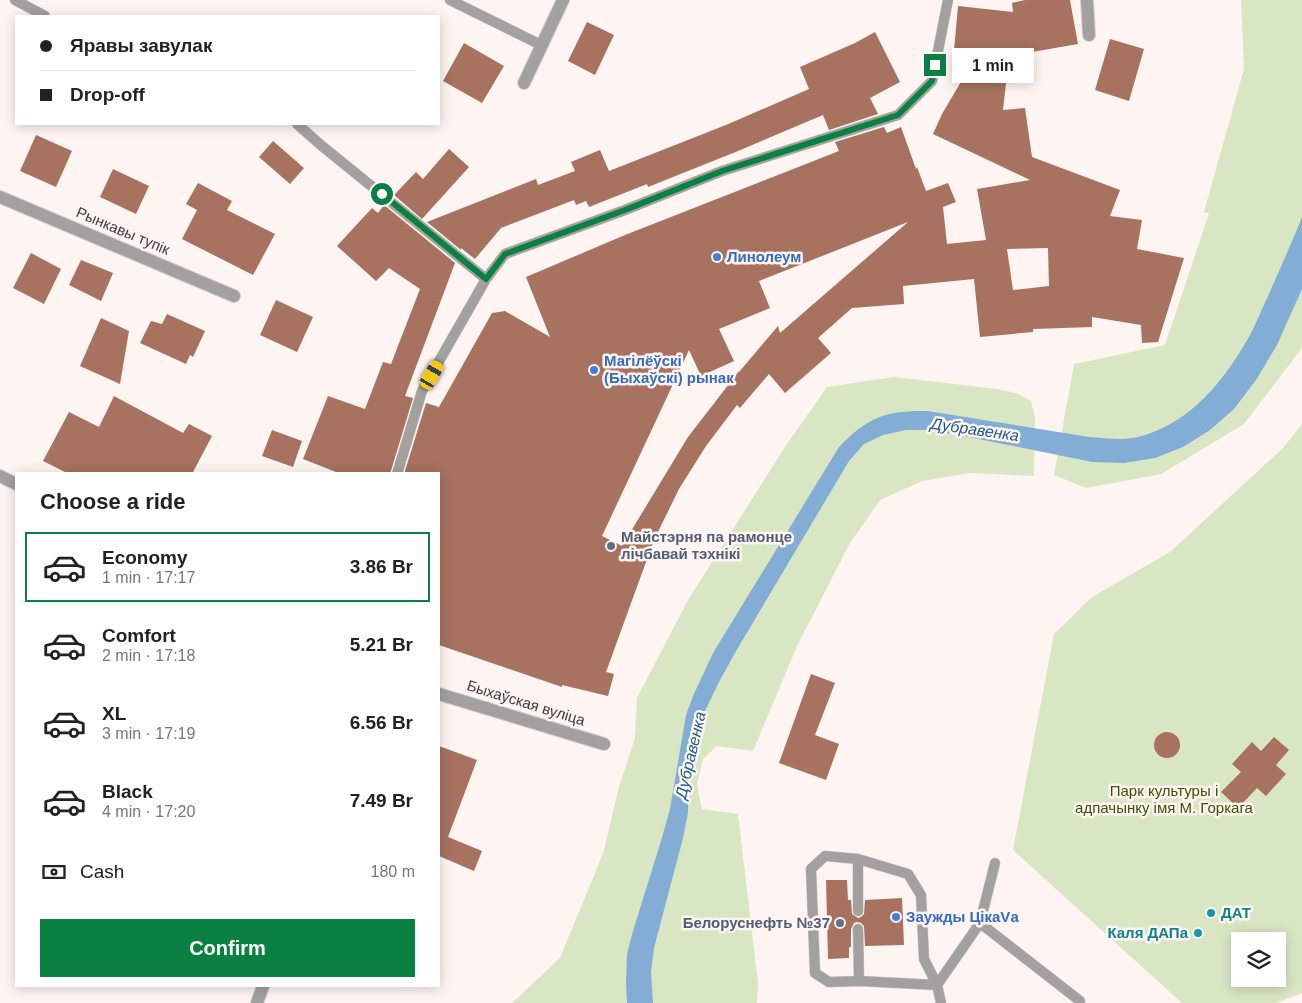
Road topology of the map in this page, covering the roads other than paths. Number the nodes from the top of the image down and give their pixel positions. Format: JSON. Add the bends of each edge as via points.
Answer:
{"nodes":[{"id":1,"x":15,"y":0,"type":"edge"},
{"id":2,"x":450,"y":0,"type":"edge"},
{"id":3,"x":563,"y":0,"type":"edge"},
{"id":4,"x":948,"y":0,"type":"edge"},
{"id":5,"x":1088,"y":0,"type":"edge"},
{"id":6,"x":43,"y":15,"type":"edge"},
{"id":7,"x":1089,"y":35,"type":"dead end"},
{"id":8,"x":541,"y":45,"type":"junction"},
{"id":9,"x":524,"y":83,"type":"dead end"},
{"id":10,"x":298,"y":125,"type":"edge"},
{"id":11,"x":0,"y":197,"type":"edge"},
{"id":12,"x":486,"y":279,"type":"junction"},
{"id":13,"x":234,"y":296,"type":"dead end"},
{"id":14,"x":398,"y":472,"type":"edge"},
{"id":15,"x":0,"y":476,"type":"edge"},
{"id":16,"x":15,"y":484,"type":"edge"},
{"id":17,"x":440,"y":694,"type":"edge"},
{"id":18,"x":604,"y":744,"type":"dead end"},
{"id":19,"x":858,"y":859,"type":"junction"},
{"id":20,"x":995,"y":863,"type":"dead end"},
{"id":21,"x":858,"y":911,"type":"dead end"},
{"id":22,"x":980,"y":923,"type":"junction"},
{"id":23,"x":858,"y":929,"type":"dead end"},
{"id":24,"x":859,"y":981,"type":"junction"},
{"id":25,"x":937,"y":985,"type":"junction"},
{"id":26,"x":263,"y":987,"type":"edge"},
{"id":27,"x":1080,"y":1001,"type":"dead end"},
{"id":28,"x":257,"y":1003,"type":"edge"},
{"id":29,"x":941,"y":1003,"type":"edge"}],
"edges":[{"from":1,"to":6,"type":"lane"},
{"from":2,"to":8,"type":"lane"},
{"from":3,"to":8,"type":"street"},
{"from":4,"to":12,"type":"lane","via":[[932,81],[898,115],[722,171],[505,254]]},
{"from":5,"to":7,"type":"street"},
{"from":8,"to":9,"type":"street"},
{"from":10,"to":12,"type":"lane"},
{"from":11,"to":13,"type":"street","name":"Рынкавы тупік"},
{"from":12,"to":14,"type":"lane","via":[[422,391]]},
{"from":15,"to":16,"type":"street"},
{"from":17,"to":18,"type":"street","name":"Быхаўская вуліца"},
{"from":19,"to":21,"type":"lane"},
{"from":19,"to":24,"type":"lane","via":[[825,856],[811,869],[815,972],[829,982]]},
{"from":19,"to":25,"type":"lane","via":[[908,874],[921,895],[924,959]]},
{"from":20,"to":22,"type":"lane"},
{"from":22,"to":25,"type":"lane"},
{"from":22,"to":27,"type":"lane"},
{"from":23,"to":24,"type":"lane"},
{"from":24,"to":25,"type":"lane"},
{"from":25,"to":29,"type":"lane"},
{"from":26,"to":28,"type":"street"}]}
